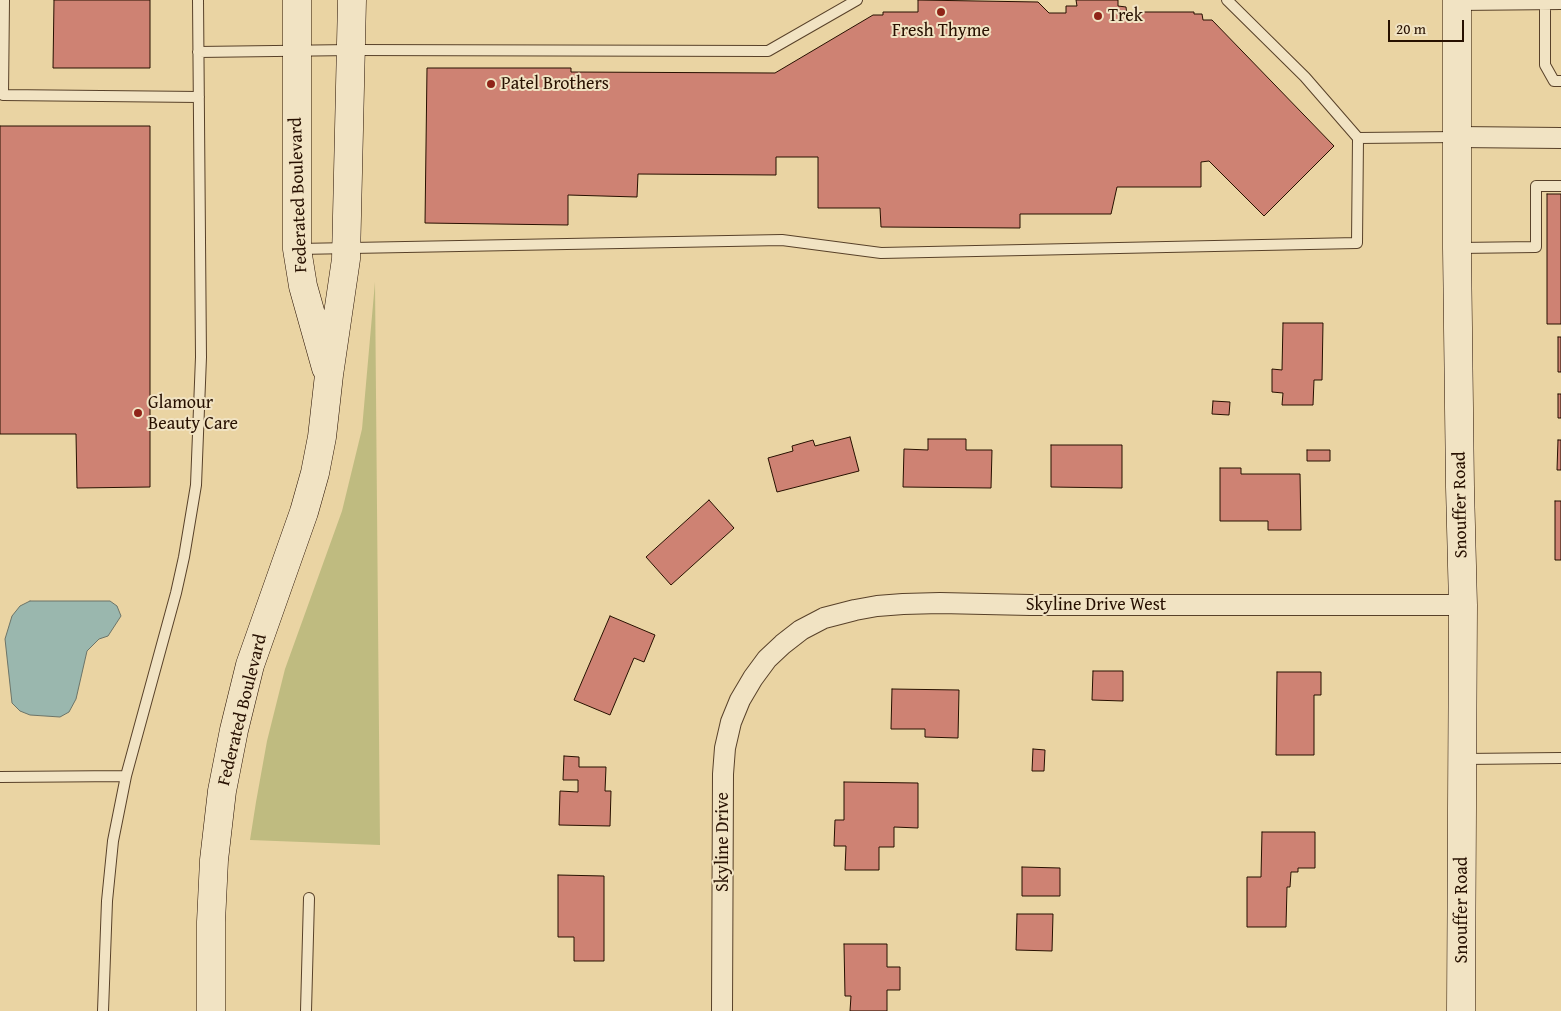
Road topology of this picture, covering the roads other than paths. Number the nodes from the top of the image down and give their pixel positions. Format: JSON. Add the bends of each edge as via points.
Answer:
{"nodes":[{"id":1,"x":4,"y":0,"type":"edge"},
{"id":2,"x":198,"y":0,"type":"edge"},
{"id":3,"x":297,"y":0,"type":"edge"},
{"id":4,"x":352,"y":0,"type":"edge"},
{"id":5,"x":857,"y":0,"type":"edge"},
{"id":6,"x":1227,"y":0,"type":"edge"},
{"id":7,"x":1545,"y":2,"type":"edge"},
{"id":8,"x":1457,"y":3,"type":"edge"},
{"id":9,"x":1561,"y":4,"type":"edge"},
{"id":10,"x":352,"y":50,"type":"junction"},
{"id":11,"x":297,"y":51,"type":"junction"},
{"id":12,"x":198,"y":52,"type":"junction"},
{"id":13,"x":1561,"y":81,"type":"edge"},
{"id":14,"x":199,"y":97,"type":"junction"},
{"id":15,"x":1457,"y":137,"type":"junction"},
{"id":16,"x":1358,"y":138,"type":"junction"},
{"id":17,"x":1561,"y":138,"type":"edge"},
{"id":18,"x":1561,"y":186,"type":"edge"},
{"id":19,"x":347,"y":248,"type":"junction"},
{"id":20,"x":1457,"y":248,"type":"junction"},
{"id":21,"x":297,"y":249,"type":"junction"},
{"id":22,"x":328,"y":387,"type":"junction"},
{"id":23,"x":1464,"y":605,"type":"junction"},
{"id":24,"x":752,"y":678,"type":"joint"},
{"id":25,"x":1561,"y":758,"type":"edge"},
{"id":26,"x":1463,"y":759,"type":"junction"},
{"id":27,"x":126,"y":776,"type":"junction"},
{"id":28,"x":0,"y":777,"type":"edge"},
{"id":29,"x":309,"y":898,"type":"dead end"},
{"id":30,"x":103,"y":1011,"type":"edge"},
{"id":31,"x":210,"y":1011,"type":"edge"},
{"id":32,"x":306,"y":1011,"type":"edge"},
{"id":33,"x":722,"y":1011,"type":"edge"},
{"id":34,"x":1462,"y":1011,"type":"edge"}],
"edges":[{"from":1,"to":14,"type":"lane","via":[[3,95]]},
{"from":2,"to":12,"type":"lane"},
{"from":3,"to":11,"type":"main road","name":"Federated Boulevard"},
{"from":4,"to":10,"type":"main road","name":"Federated Boulevard"},
{"from":5,"to":10,"type":"lane","via":[[768,51]]},
{"from":6,"to":16,"type":"lane","via":[[1305,77]]},
{"from":7,"to":8,"type":"lane"},
{"from":7,"to":9,"type":"lane"},
{"from":7,"to":13,"type":"lane","via":[[1545,65],[1554,81]]},
{"from":8,"to":15,"type":"main road","name":"Snouffer Road"},
{"from":10,"to":11,"type":"lane"},
{"from":10,"to":19,"type":"main road","name":"Federated Boulevard"},
{"from":11,"to":12,"type":"lane"},
{"from":11,"to":21,"type":"main road","name":"Federated Boulevard"},
{"from":12,"to":14,"type":"lane"},
{"from":14,"to":27,"type":"lane","via":[[201,357],[196,485],[176,594]]},
{"from":15,"to":16,"type":"lane"},
{"from":15,"to":17,"type":"street"},
{"from":15,"to":20,"type":"main road","name":"Snouffer Road"},
{"from":16,"to":19,"type":"lane","via":[[1357,243],[881,253],[782,240]]},
{"from":18,"to":20,"type":"lane","via":[[1536,186],[1536,247]]},
{"from":19,"to":21,"type":"lane"},
{"from":19,"to":22,"type":"main road","name":"Federated Boulevard"},
{"from":20,"to":23,"type":"main road","name":"Snouffer Road"},
{"from":21,"to":22,"type":"main road","name":"Federated Boulevard"},
{"from":22,"to":31,"type":"main road","name":"Federated Boulevard","via":[[315,473],[250,665],[222,791],[214,860]]},
{"from":23,"to":24,"type":"street","name":"Skyline Drive West","via":[[1030,606],[940,603],[877,606],[824,618],[801,630],[782,644]]},
{"from":23,"to":26,"type":"main road","name":"Snouffer Road"},
{"from":24,"to":33,"type":"street","name":"Skyline Drive","via":[[731,722],[725,748]]},
{"from":25,"to":26,"type":"lane"},
{"from":26,"to":34,"type":"main road","name":"Snouffer Road"},
{"from":27,"to":28,"type":"lane"},
{"from":27,"to":30,"type":"lane","via":[[110,866]]},
{"from":29,"to":32,"type":"lane"}]}
